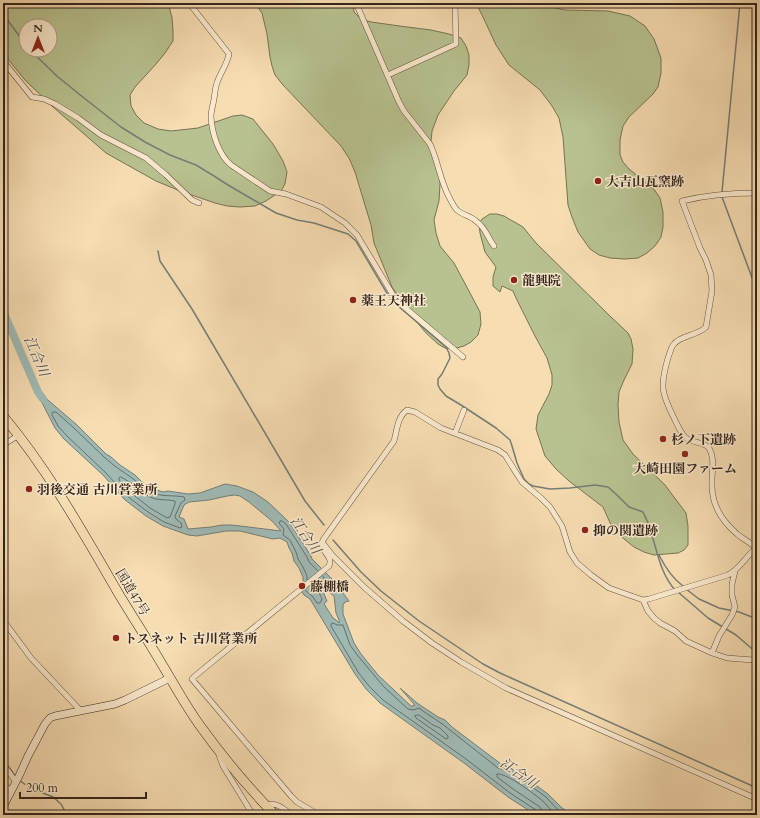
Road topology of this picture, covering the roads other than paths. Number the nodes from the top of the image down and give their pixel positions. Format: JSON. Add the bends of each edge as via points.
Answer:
{"nodes":[{"id":1,"x":189,"y":3,"type":"edge"},
{"id":2,"x":356,"y":3,"type":"edge"},
{"id":3,"x":455,"y":3,"type":"edge"},
{"id":4,"x":3,"y":61,"type":"edge"},
{"id":5,"x":388,"y":75,"type":"junction"},
{"id":6,"x":757,"y":193,"type":"edge"},
{"id":7,"x":199,"y":203,"type":"dead end"},
{"id":8,"x":494,"y":246,"type":"dead end"},
{"id":9,"x":463,"y":357,"type":"dead end"},
{"id":10,"x":464,"y":410,"type":"dead end"},
{"id":11,"x":3,"y":416,"type":"edge"},
{"id":12,"x":455,"y":433,"type":"junction"},
{"id":13,"x":19,"y":435,"type":"junction"},
{"id":14,"x":3,"y":444,"type":"edge"},
{"id":15,"x":322,"y":542,"type":"junction"},
{"id":16,"x":757,"y":548,"type":"edge"},
{"id":17,"x":735,"y":571,"type":"junction"},
{"id":18,"x":644,"y":600,"type":"junction"},
{"id":19,"x":3,"y":620,"type":"edge"},
{"id":20,"x":712,"y":653,"type":"junction"},
{"id":21,"x":757,"y":662,"type":"edge"},
{"id":22,"x":170,"y":678,"type":"junction"},
{"id":23,"x":80,"y":710,"type":"junction"},
{"id":24,"x":218,"y":749,"type":"junction"},
{"id":25,"x":3,"y":764,"type":"edge"},
{"id":26,"x":18,"y":780,"type":"junction"},
{"id":27,"x":3,"y":783,"type":"edge"},
{"id":28,"x":11,"y":792,"type":"junction"},
{"id":29,"x":757,"y":799,"type":"edge"},
{"id":30,"x":265,"y":804,"type":"junction"},
{"id":31,"x":3,"y":807,"type":"edge"},
{"id":32,"x":254,"y":815,"type":"edge"},
{"id":33,"x":275,"y":815,"type":"edge"},
{"id":34,"x":292,"y":815,"type":"edge"},
{"id":35,"x":319,"y":815,"type":"edge"}],
"edges":[{"from":1,"to":9,"type":"street","via":[[229,54],[216,85],[211,117],[219,151],[226,161],[270,191],[321,207],[345,223],[357,235],[396,300]]},
{"from":2,"to":5,"type":"street"},
{"from":3,"to":5,"type":"street","via":[[456,44]]},
{"from":4,"to":7,"type":"street","via":[[32,97],[55,104],[101,134],[146,158],[192,200]]},
{"from":5,"to":8,"type":"street","via":[[404,111],[430,144],[449,198],[458,210],[486,230]]},
{"from":6,"to":16,"type":"street","via":[[725,194],[682,201],[706,260],[711,275],[712,291],[706,327],[674,344],[662,382],[666,403],[681,431],[689,440],[709,448],[713,462],[712,496],[719,513],[727,524]]},
{"from":10,"to":12,"type":"street"},
{"from":11,"to":13,"type":"highway","name":"国道47号"},
{"from":12,"to":15,"type":"street","via":[[441,428],[415,412],[404,412],[398,423],[394,441]]},
{"from":12,"to":18,"type":"street","via":[[505,455],[522,482],[550,507],[562,526],[573,558],[609,588]]},
{"from":13,"to":14,"type":"street"},
{"from":13,"to":22,"type":"highway","name":"国道47号","via":[[55,486]]},
{"from":15,"to":29,"type":"street","via":[[364,587],[403,621],[461,662],[506,688]]},
{"from":15,"to":35,"type":"street","via":[[331,562],[329,566],[192,679],[291,796]]},
{"from":16,"to":17,"type":"street"},
{"from":17,"to":18,"type":"street"},
{"from":17,"to":20,"type":"street","via":[[732,584],[734,610]]},
{"from":18,"to":20,"type":"street","via":[[648,611],[660,623],[676,631],[686,641]]},
{"from":19,"to":23,"type":"street","via":[[31,658]]},
{"from":20,"to":21,"type":"street"},
{"from":22,"to":23,"type":"main road","via":[[120,702]]},
{"from":22,"to":24,"type":"highway","name":"国道47号"},
{"from":23,"to":26,"type":"main road","via":[[50,718],[28,756]]},
{"from":24,"to":30,"type":"highway","name":"国道47号"},
{"from":24,"to":32,"type":"street","via":[[223,766]]},
{"from":25,"to":26,"type":"street"},
{"from":26,"to":28,"type":"main road"},
{"from":27,"to":28,"type":"street"},
{"from":28,"to":31,"type":"main road"},
{"from":30,"to":33,"type":"highway","name":"国道47号"},
{"from":30,"to":34,"type":"street","via":[[276,804]]}]}
